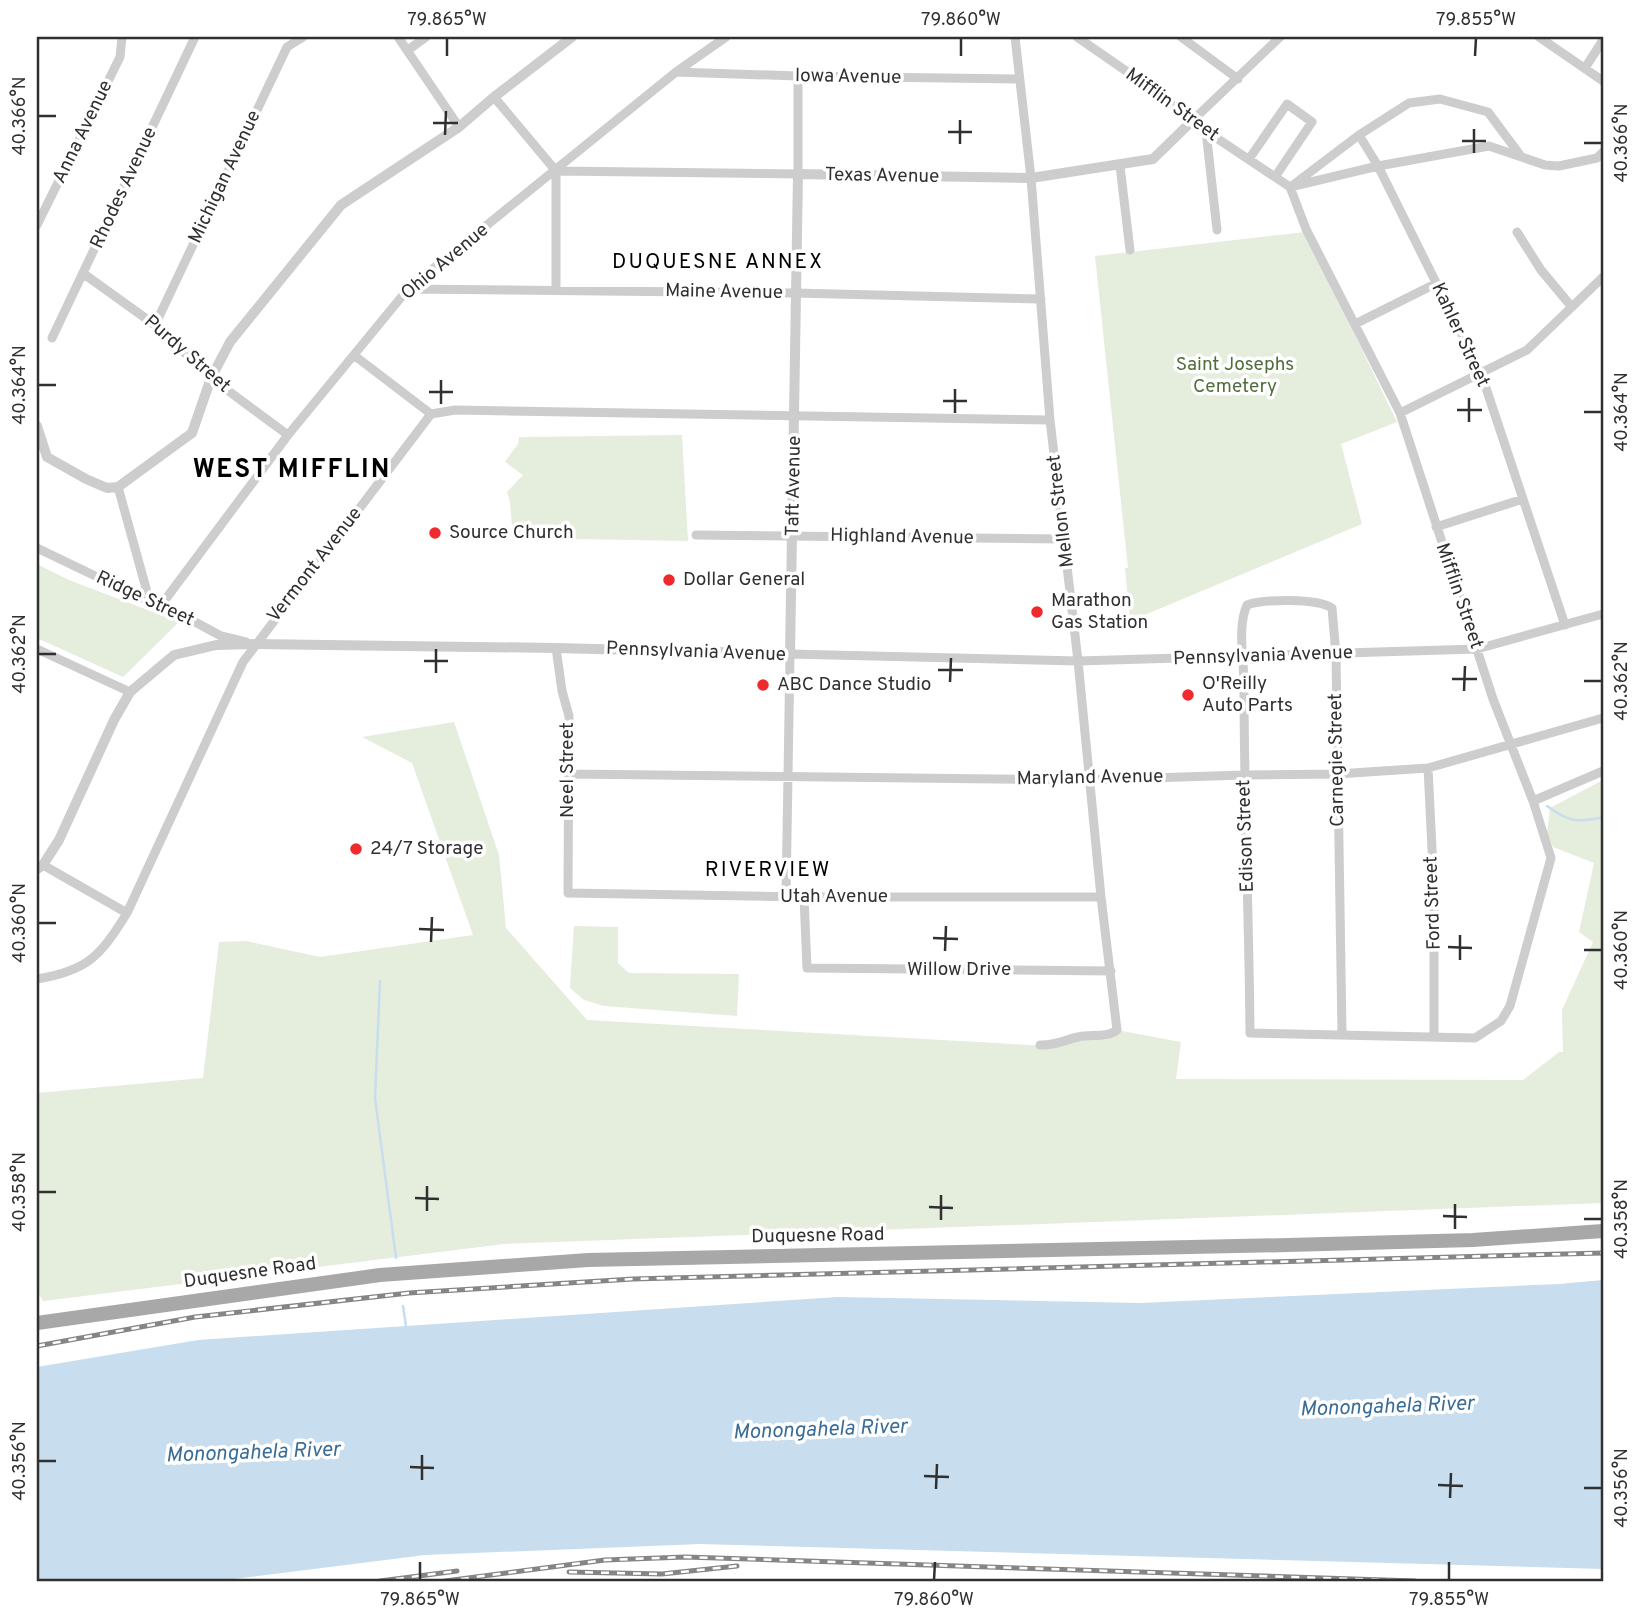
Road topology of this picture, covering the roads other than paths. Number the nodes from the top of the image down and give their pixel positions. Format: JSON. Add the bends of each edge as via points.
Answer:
{"nodes":[{"id":1,"x":122,"y":37,"type":"edge"},
{"id":2,"x":195,"y":37,"type":"edge"},
{"id":3,"x":303,"y":37,"type":"edge"},
{"id":4,"x":398,"y":37,"type":"edge"},
{"id":5,"x":426,"y":37,"type":"edge"},
{"id":6,"x":572,"y":37,"type":"edge"},
{"id":7,"x":726,"y":37,"type":"edge"},
{"id":8,"x":1015,"y":37,"type":"edge"},
{"id":9,"x":1077,"y":37,"type":"edge"},
{"id":10,"x":1181,"y":37,"type":"edge"},
{"id":11,"x":1280,"y":37,"type":"edge"},
{"id":12,"x":1539,"y":37,"type":"edge"},
{"id":13,"x":1603,"y":40,"type":"edge"},
{"id":14,"x":408,"y":50,"type":"junction"},
{"id":15,"x":1585,"y":68,"type":"junction"},
{"id":16,"x":676,"y":72,"type":"junction"},
{"id":17,"x":798,"y":76,"type":"junction"},
{"id":18,"x":1019,"y":79,"type":"junction"},
{"id":19,"x":1238,"y":79,"type":"junction"},
{"id":20,"x":1603,"y":81,"type":"edge"},
{"id":21,"x":494,"y":97,"type":"junction"},
{"id":22,"x":1192,"y":121,"type":"junction"},
{"id":23,"x":459,"y":127,"type":"junction"},
{"id":24,"x":1206,"y":131,"type":"junction"},
{"id":25,"x":1359,"y":135,"type":"junction"},
{"id":26,"x":1603,"y":152,"type":"edge"},
{"id":27,"x":1521,"y":156,"type":"junction"},
{"id":28,"x":1249,"y":159,"type":"junction"},
{"id":29,"x":1120,"y":166,"type":"junction"},
{"id":30,"x":1378,"y":166,"type":"junction"},
{"id":31,"x":556,"y":171,"type":"junction"},
{"id":32,"x":798,"y":174,"type":"junction"},
{"id":33,"x":1275,"y":177,"type":"junction"},
{"id":34,"x":1031,"y":178,"type":"junction"},
{"id":35,"x":1290,"y":187,"type":"junction"},
{"id":36,"x":37,"y":225,"type":"edge"},
{"id":37,"x":1217,"y":230,"type":"dead end"},
{"id":38,"x":1517,"y":232,"type":"dead end"},
{"id":39,"x":1130,"y":250,"type":"dead end"},
{"id":40,"x":84,"y":274,"type":"junction"},
{"id":41,"x":1603,"y":277,"type":"edge"},
{"id":42,"x":1437,"y":283,"type":"junction"},
{"id":43,"x":408,"y":289,"type":"junction"},
{"id":44,"x":556,"y":289,"type":"junction"},
{"id":45,"x":795,"y":293,"type":"junction"},
{"id":46,"x":1041,"y":299,"type":"junction"},
{"id":47,"x":1571,"y":306,"type":"junction"},
{"id":48,"x":1355,"y":324,"type":"junction"},
{"id":49,"x":155,"y":325,"type":"junction"},
{"id":50,"x":52,"y":338,"type":"dead end"},
{"id":51,"x":355,"y":356,"type":"junction"},
{"id":52,"x":1481,"y":373,"type":"junction"},
{"id":53,"x":211,"y":379,"type":"junction"},
{"id":54,"x":1400,"y":413,"type":"junction"},
{"id":55,"x":431,"y":414,"type":"junction"},
{"id":56,"x":794,"y":416,"type":"junction"},
{"id":57,"x":1050,"y":420,"type":"junction"},
{"id":58,"x":37,"y":426,"type":"edge"},
{"id":59,"x":288,"y":435,"type":"junction"},
{"id":60,"x":118,"y":487,"type":"junction"},
{"id":61,"x":1522,"y":499,"type":"junction"},
{"id":62,"x":1436,"y":527,"type":"junction"},
{"id":63,"x":696,"y":535,"type":"dead end"},
{"id":64,"x":793,"y":536,"type":"junction"},
{"id":65,"x":1065,"y":539,"type":"junction"},
{"id":66,"x":37,"y":548,"type":"edge"},
{"id":67,"x":149,"y":599,"type":"junction"},
{"id":68,"x":162,"y":604,"type":"junction"},
{"id":69,"x":1603,"y":614,"type":"edge"},
{"id":70,"x":1565,"y":625,"type":"junction"},
{"id":71,"x":1242,"y":639,"type":"joint"},
{"id":72,"x":254,"y":644,"type":"junction"},
{"id":73,"x":556,"y":648,"type":"junction"},
{"id":74,"x":37,"y":649,"type":"edge"},
{"id":75,"x":1477,"y":649,"type":"junction"},
{"id":76,"x":790,"y":654,"type":"junction"},
{"id":77,"x":1336,"y":654,"type":"junction"},
{"id":78,"x":1244,"y":657,"type":"junction"},
{"id":79,"x":1078,"y":661,"type":"junction"},
{"id":80,"x":130,"y":692,"type":"junction"},
{"id":81,"x":1603,"y":718,"type":"edge"},
{"id":82,"x":1510,"y":746,"type":"junction"},
{"id":83,"x":1429,"y":768,"type":"junction"},
{"id":84,"x":1603,"y":771,"type":"edge"},
{"id":85,"x":569,"y":774,"type":"junction"},
{"id":86,"x":1337,"y":774,"type":"junction"},
{"id":87,"x":1244,"y":775,"type":"junction"},
{"id":88,"x":789,"y":777,"type":"junction"},
{"id":89,"x":1088,"y":780,"type":"junction"},
{"id":90,"x":1533,"y":801,"type":"junction"},
{"id":91,"x":40,"y":867,"type":"edge"},
{"id":92,"x":568,"y":893,"type":"joint"},
{"id":93,"x":786,"y":897,"type":"junction"},
{"id":94,"x":804,"y":897,"type":"junction"},
{"id":95,"x":1101,"y":897,"type":"junction"},
{"id":96,"x":127,"y":914,"type":"junction"},
{"id":97,"x":1111,"y":971,"type":"junction"},
{"id":98,"x":37,"y":979,"type":"edge"},
{"id":99,"x":1250,"y":1033,"type":"joint"},
{"id":100,"x":1342,"y":1034,"type":"junction"},
{"id":101,"x":1434,"y":1037,"type":"junction"},
{"id":102,"x":1040,"y":1045,"type":"dead end"},
{"id":103,"x":1603,"y":1231,"type":"edge"},
{"id":104,"x":37,"y":1323,"type":"edge"}],
"edges":[{"from":1,"to":36,"type":"street","name":"Anna Avenue","via":[[120,57]]},
{"from":2,"to":40,"type":"street","name":"Rhodes Avenue"},
{"from":3,"to":49,"type":"street","name":"Michigan Avenue","via":[[287,47]]},
{"from":4,"to":14,"type":"street"},
{"from":5,"to":14,"type":"street"},
{"from":6,"to":21,"type":"street"},
{"from":7,"to":16,"type":"street","name":"Ohio Avenue"},
{"from":8,"to":18,"type":"street","name":"Mellon Street"},
{"from":9,"to":22,"type":"street","name":"Mifflin Street"},
{"from":10,"to":19,"type":"street"},
{"from":11,"to":19,"type":"street"},
{"from":12,"to":15,"type":"street"},
{"from":13,"to":15,"type":"street"},
{"from":14,"to":23,"type":"street"},
{"from":15,"to":20,"type":"street"},
{"from":16,"to":17,"type":"street","name":"Iowa Avenue"},
{"from":16,"to":31,"type":"street","name":"Ohio Avenue"},
{"from":17,"to":18,"type":"street","name":"Iowa Avenue"},
{"from":17,"to":32,"type":"street","name":"Taft Avenue"},
{"from":18,"to":34,"type":"street","name":"Mellon Street"},
{"from":19,"to":22,"type":"street"},
{"from":21,"to":23,"type":"street"},
{"from":21,"to":31,"type":"street"},
{"from":22,"to":24,"type":"street","name":"Mifflin Street"},
{"from":22,"to":29,"type":"street","name":"Texas Avenue","via":[[1153,159]]},
{"from":23,"to":53,"type":"street","via":[[341,205],[230,342]]},
{"from":24,"to":28,"type":"street","name":"Mifflin Street"},
{"from":24,"to":37,"type":"street"},
{"from":25,"to":27,"type":"street","via":[[1409,103],[1440,99],[1488,112]]},
{"from":25,"to":30,"type":"street","name":"Kahler Street"},
{"from":25,"to":35,"type":"street"},
{"from":26,"to":27,"type":"street","via":[[1597,158],[1559,166]]},
{"from":27,"to":30,"type":"street","via":[[1489,146]]},
{"from":28,"to":33,"type":"street","name":"Mifflin Street"},
{"from":28,"to":33,"type":"street","via":[[1287,104],[1312,122]]},
{"from":29,"to":34,"type":"street","name":"Texas Avenue"},
{"from":29,"to":39,"type":"street"},
{"from":30,"to":35,"type":"street"},
{"from":30,"to":42,"type":"street","name":"Kahler Street"},
{"from":31,"to":32,"type":"street","name":"Texas Avenue"},
{"from":31,"to":43,"type":"street","name":"Ohio Avenue"},
{"from":31,"to":44,"type":"street"},
{"from":32,"to":34,"type":"street","name":"Texas Avenue"},
{"from":32,"to":45,"type":"street","name":"Taft Avenue"},
{"from":33,"to":35,"type":"street","name":"Mifflin Street"},
{"from":34,"to":46,"type":"street","name":"Mellon Street"},
{"from":35,"to":48,"type":"street","name":"Mifflin Street","via":[[1306,229]]},
{"from":38,"to":47,"type":"street"},
{"from":40,"to":49,"type":"street","name":"Purdy Street"},
{"from":40,"to":50,"type":"street","name":"Rhodes Avenue"},
{"from":41,"to":47,"type":"street"},
{"from":42,"to":48,"type":"street"},
{"from":42,"to":52,"type":"street","name":"Kahler Street"},
{"from":43,"to":44,"type":"street","name":"Maine Avenue"},
{"from":43,"to":51,"type":"street","name":"Ohio Avenue"},
{"from":44,"to":45,"type":"street","name":"Maine Avenue"},
{"from":45,"to":46,"type":"street","name":"Maine Avenue"},
{"from":45,"to":56,"type":"street","name":"Taft Avenue"},
{"from":46,"to":57,"type":"street","name":"Mellon Street"},
{"from":47,"to":52,"type":"street","via":[[1527,350]]},
{"from":48,"to":54,"type":"street","name":"Mifflin Street"},
{"from":49,"to":53,"type":"street","name":"Purdy Street"},
{"from":51,"to":55,"type":"street"},
{"from":51,"to":59,"type":"street","name":"Ohio Avenue"},
{"from":52,"to":54,"type":"street"},
{"from":52,"to":61,"type":"street","name":"Kahler Street"},
{"from":53,"to":59,"type":"street","name":"Purdy Street"},
{"from":53,"to":60,"type":"street","via":[[192,433]]},
{"from":54,"to":62,"type":"street","name":"Mifflin Street"},
{"from":55,"to":56,"type":"street","via":[[455,410]]},
{"from":55,"to":72,"type":"street","name":"Vermont Avenue"},
{"from":56,"to":57,"type":"street"},
{"from":56,"to":64,"type":"street","name":"Taft Avenue"},
{"from":57,"to":65,"type":"street","name":"Mellon Street"},
{"from":58,"to":60,"type":"street","via":[[47,457],[107,488]]},
{"from":59,"to":68,"type":"street","name":"Ohio Avenue"},
{"from":60,"to":67,"type":"street"},
{"from":61,"to":62,"type":"street"},
{"from":61,"to":70,"type":"street","name":"Kahler Street"},
{"from":62,"to":75,"type":"street","name":"Mifflin Street"},
{"from":63,"to":64,"type":"street","name":"Highland Avenue"},
{"from":64,"to":65,"type":"street","name":"Highland Avenue"},
{"from":64,"to":76,"type":"street","name":"Taft Avenue"},
{"from":65,"to":79,"type":"street","name":"Mellon Street"},
{"from":66,"to":67,"type":"street","name":"Ridge Street"},
{"from":67,"to":68,"type":"street","name":"Ridge Street"},
{"from":68,"to":72,"type":"street","name":"Ridge Street","via":[[221,636]]},
{"from":69,"to":70,"type":"street","name":"Pennsylvania Avenue"},
{"from":70,"to":75,"type":"street","name":"Pennsylvania Avenue"},
{"from":71,"to":77,"type":"street","name":"Carnegie Street","via":[[1247,605],[1325,603],[1332,608]]},
{"from":71,"to":78,"type":"street","name":"Edison Street"},
{"from":72,"to":73,"type":"street","name":"Pennsylvania Avenue"},
{"from":72,"to":80,"type":"street","name":"Pennsylvania Avenue","via":[[216,645],[174,655]]},
{"from":72,"to":96,"type":"street","name":"Vermont Avenue"},
{"from":73,"to":76,"type":"street","name":"Pennsylvania Avenue"},
{"from":73,"to":85,"type":"street","name":"Neel Street","via":[[568,712]]},
{"from":74,"to":80,"type":"street"},
{"from":75,"to":77,"type":"street","name":"Pennsylvania Avenue"},
{"from":75,"to":82,"type":"street","name":"Mifflin Street"},
{"from":76,"to":79,"type":"street","name":"Pennsylvania Avenue"},
{"from":76,"to":88,"type":"street","name":"Taft Avenue"},
{"from":77,"to":78,"type":"street","name":"Pennsylvania Avenue"},
{"from":77,"to":86,"type":"street","name":"Carnegie Street"},
{"from":78,"to":79,"type":"street","name":"Pennsylvania Avenue"},
{"from":78,"to":87,"type":"street","name":"Edison Street"},
{"from":79,"to":89,"type":"street","name":"Mellon Street"},
{"from":80,"to":91,"type":"street","name":"Pennsylvania Avenue","via":[[59,840]]},
{"from":81,"to":82,"type":"street","name":"Maryland Avenue"},
{"from":82,"to":83,"type":"street","name":"Maryland Avenue"},
{"from":82,"to":90,"type":"street","name":"Mifflin Street"},
{"from":83,"to":86,"type":"street","name":"Maryland Avenue"},
{"from":83,"to":101,"type":"street","name":"Ford Street"},
{"from":84,"to":90,"type":"street"},
{"from":85,"to":88,"type":"street","name":"Maryland Avenue"},
{"from":85,"to":92,"type":"street","name":"Neel Street"},
{"from":86,"to":87,"type":"street","name":"Maryland Avenue"},
{"from":86,"to":100,"type":"street","name":"Carnegie Street"},
{"from":87,"to":89,"type":"street","name":"Maryland Avenue"},
{"from":87,"to":99,"type":"street","name":"Edison Street"},
{"from":88,"to":89,"type":"street","name":"Maryland Avenue"},
{"from":88,"to":93,"type":"street","name":"Taft Avenue"},
{"from":89,"to":95,"type":"street","name":"Mellon Street"},
{"from":90,"to":101,"type":"street","name":"Mifflin Street","via":[[1551,858],[1510,1006],[1501,1021],[1475,1038]]},
{"from":91,"to":96,"type":"street"},
{"from":92,"to":93,"type":"street","name":"Utah Avenue"},
{"from":93,"to":94,"type":"street","name":"Utah Avenue"},
{"from":94,"to":95,"type":"street","name":"Utah Avenue"},
{"from":94,"to":97,"type":"street","name":"Willow Drive","via":[[807,968]]},
{"from":95,"to":97,"type":"street","name":"Mellon Street"},
{"from":96,"to":98,"type":"street","name":"Vermont Avenue","via":[[108,944],[85,966]]},
{"from":97,"to":102,"type":"street","name":"Mellon Street","via":[[1117,1030]]},
{"from":99,"to":100,"type":"street","name":"Mifflin Street"},
{"from":100,"to":101,"type":"street","name":"Mifflin Street"},
{"from":103,"to":104,"type":"main road","name":"Duquesne Road","via":[[1473,1240],[588,1260],[380,1275]]}]}
